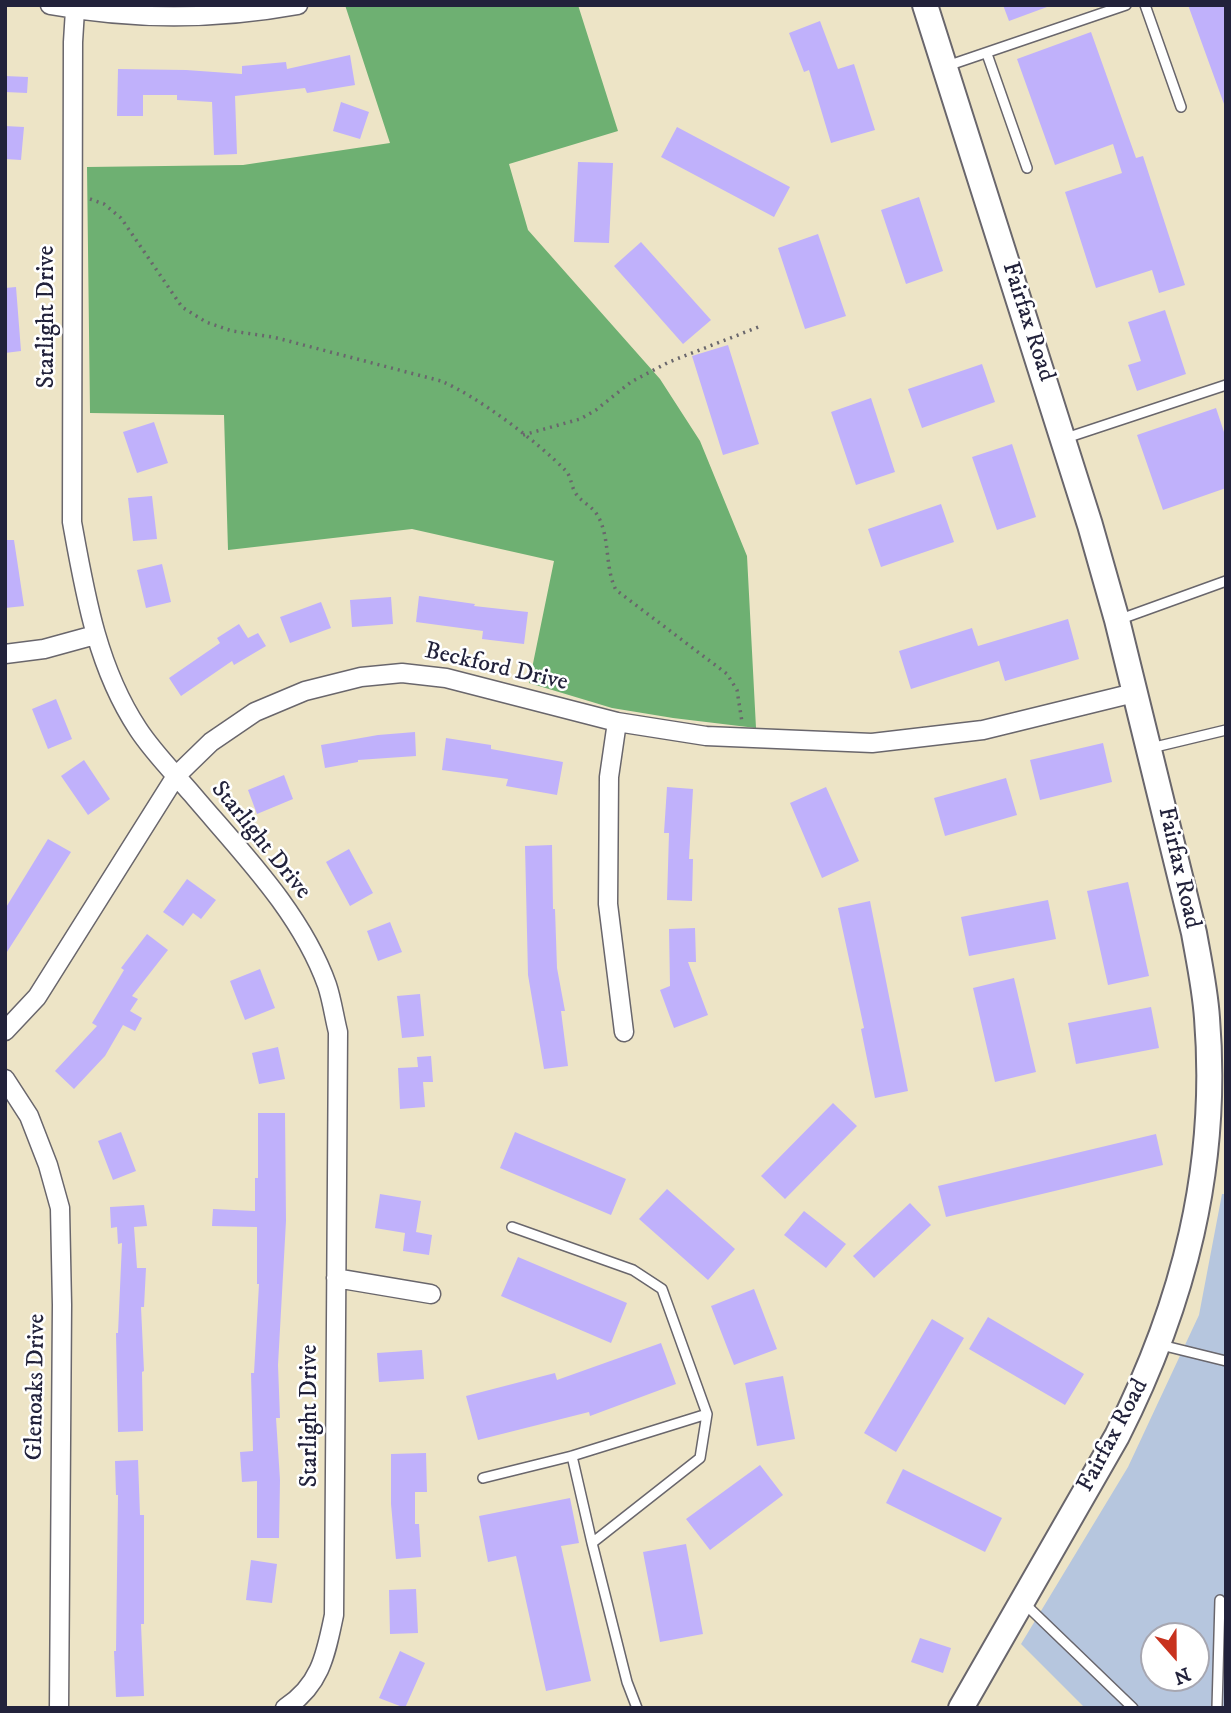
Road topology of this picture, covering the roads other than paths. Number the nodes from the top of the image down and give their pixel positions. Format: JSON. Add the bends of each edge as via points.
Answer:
{"nodes":[{"id":1,"x":50,"y":5,"type":"edge"},
{"id":2,"x":298,"y":5,"type":"edge"},
{"id":3,"x":925,"y":5,"type":"edge"},
{"id":4,"x":1126,"y":5,"type":"edge"},
{"id":5,"x":1144,"y":5,"type":"edge"},
{"id":6,"x":75,"y":10,"type":"junction"},
{"id":7,"x":986,"y":54,"type":"junction"},
{"id":8,"x":945,"y":67,"type":"junction"},
{"id":9,"x":1181,"y":107,"type":"dead end"},
{"id":10,"x":1027,"y":168,"type":"dead end"},
{"id":11,"x":1226,"y":385,"type":"edge"},
{"id":12,"x":1064,"y":439,"type":"junction"},
{"id":13,"x":1226,"y":581,"type":"edge"},
{"id":14,"x":1116,"y":620,"type":"junction"},
{"id":15,"x":95,"y":635,"type":"junction"},
{"id":16,"x":5,"y":654,"type":"edge"},
{"id":17,"x":1134,"y":693,"type":"junction"},
{"id":18,"x":617,"y":722,"type":"junction"},
{"id":19,"x":1226,"y":730,"type":"edge"},
{"id":20,"x":1149,"y":748,"type":"junction"},
{"id":21,"x":176,"y":776,"type":"junction"},
{"id":22,"x":5,"y":1031,"type":"edge"},
{"id":23,"x":624,"y":1032,"type":"dead end"},
{"id":24,"x":5,"y":1079,"type":"edge"},
{"id":25,"x":512,"y":1227,"type":"dead end"},
{"id":26,"x":336,"y":1278,"type":"junction"},
{"id":27,"x":431,"y":1294,"type":"dead end"},
{"id":28,"x":1159,"y":1345,"type":"junction"},
{"id":29,"x":1226,"y":1361,"type":"edge"},
{"id":30,"x":707,"y":1414,"type":"junction"},
{"id":31,"x":572,"y":1456,"type":"junction"},
{"id":32,"x":483,"y":1478,"type":"dead end"},
{"id":33,"x":592,"y":1543,"type":"junction"},
{"id":34,"x":1220,"y":1600,"type":"dead end"},
{"id":35,"x":1023,"y":1602,"type":"junction"},
{"id":36,"x":60,"y":1708,"type":"edge"},
{"id":37,"x":285,"y":1708,"type":"edge"},
{"id":38,"x":637,"y":1708,"type":"edge"},
{"id":39,"x":961,"y":1708,"type":"edge"},
{"id":40,"x":1133,"y":1708,"type":"edge"},
{"id":41,"x":1217,"y":1708,"type":"edge"}],
"edges":[{"from":1,"to":6,"type":"street"},
{"from":2,"to":6,"type":"street","via":[[219,16]]},
{"from":3,"to":8,"type":"street","name":"Fairfax Road"},
{"from":4,"to":7,"type":"lane"},
{"from":5,"to":9,"type":"lane"},
{"from":6,"to":15,"type":"street","name":"Starlight Drive","via":[[72,522]]},
{"from":7,"to":8,"type":"lane"},
{"from":7,"to":10,"type":"lane"},
{"from":8,"to":12,"type":"street","name":"Fairfax Road"},
{"from":11,"to":12,"type":"lane"},
{"from":12,"to":14,"type":"street","name":"Fairfax Road"},
{"from":13,"to":14,"type":"lane"},
{"from":14,"to":17,"type":"street","name":"Fairfax Road"},
{"from":15,"to":16,"type":"street"},
{"from":15,"to":21,"type":"street","name":"Starlight Drive","via":[[138,729]]},
{"from":17,"to":18,"type":"street","name":"Beckford Drive","via":[[1018,723],[872,743],[706,736]]},
{"from":17,"to":20,"type":"street","name":"Fairfax Road"},
{"from":18,"to":21,"type":"street","name":"Beckford Drive","via":[[446,678],[402,673],[361,677],[305,691],[255,712],[211,742]]},
{"from":18,"to":23,"type":"street","via":[[609,777],[608,904]]},
{"from":19,"to":20,"type":"lane"},
{"from":20,"to":28,"type":"street","name":"Fairfax Road","via":[[1194,933],[1209,1045],[1204,1169],[1184,1270]]},
{"from":21,"to":22,"type":"street","name":"Beckford Drive","via":[[37,997]]},
{"from":21,"to":26,"type":"street","name":"Starlight Drive","via":[[281,903],[327,985],[338,1032]]},
{"from":24,"to":36,"type":"street","name":"Glenoaks Drive","via":[[29,1116],[60,1208]]},
{"from":25,"to":30,"type":"lane","via":[[633,1270],[662,1289]]},
{"from":26,"to":27,"type":"street"},
{"from":26,"to":37,"type":"street","name":"Starlight Drive","via":[[334,1615],[323,1664],[298,1700]]},
{"from":28,"to":29,"type":"lane"},
{"from":28,"to":35,"type":"street","name":"Fairfax Road","via":[[1117,1436]]},
{"from":30,"to":31,"type":"lane"},
{"from":30,"to":33,"type":"lane","via":[[700,1458]]},
{"from":31,"to":32,"type":"lane"},
{"from":31,"to":33,"type":"lane"},
{"from":33,"to":38,"type":"lane"},
{"from":34,"to":41,"type":"lane"},
{"from":35,"to":39,"type":"street","name":"Fairfax Road"},
{"from":35,"to":40,"type":"lane"}]}
